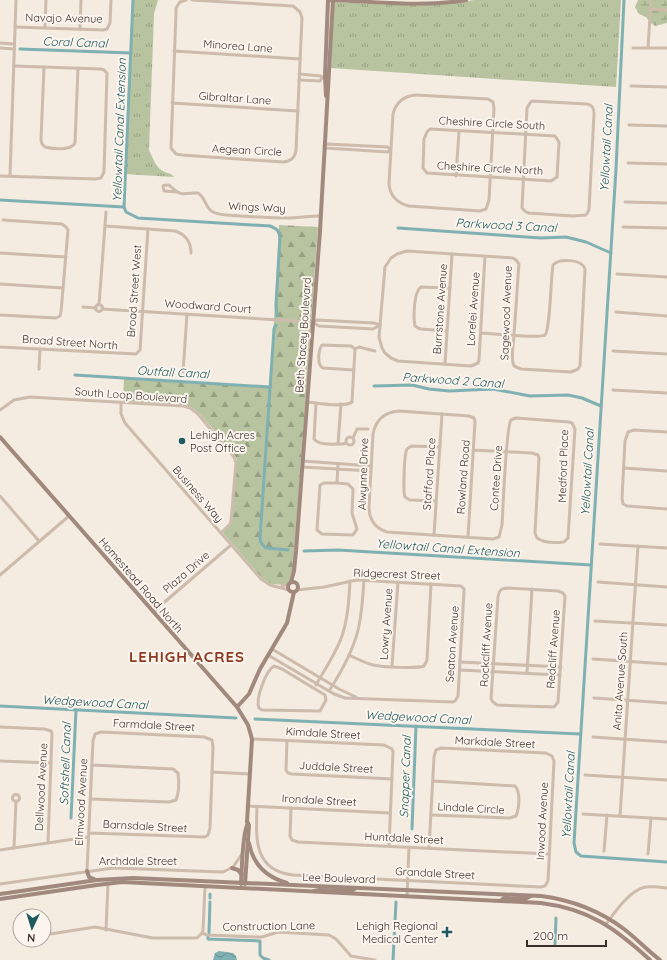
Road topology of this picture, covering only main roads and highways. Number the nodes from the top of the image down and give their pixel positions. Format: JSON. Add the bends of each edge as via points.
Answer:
{"nodes":[{"id":1,"x":328,"y":0,"type":"edge"},
{"id":2,"x":333,"y":0,"type":"edge"},
{"id":3,"x":466,"y":0,"type":"edge"},
{"id":4,"x":326,"y":101,"type":"junction"},
{"id":5,"x":0,"y":437,"type":"edge"},
{"id":6,"x":237,"y":707,"type":"junction"},
{"id":7,"x":248,"y":823,"type":"junction"},
{"id":8,"x":248,"y":834,"type":"junction"},
{"id":9,"x":232,"y":868,"type":"road end"},
{"id":10,"x":242,"y":875,"type":"junction"},
{"id":11,"x":98,"y":880,"type":"junction"},
{"id":12,"x":179,"y":880,"type":"junction"},
{"id":13,"x":108,"y":881,"type":"junction"},
{"id":14,"x":82,"y":882,"type":"junction"},
{"id":15,"x":243,"y":883,"type":"junction"},
{"id":16,"x":70,"y":884,"type":"junction"},
{"id":17,"x":159,"y":884,"type":"junction"},
{"id":18,"x":301,"y":886,"type":"junction"},
{"id":19,"x":357,"y":888,"type":"junction"},
{"id":20,"x":243,"y":889,"type":"junction"},
{"id":21,"x":313,"y":892,"type":"junction"},
{"id":22,"x":45,"y":893,"type":"junction"},
{"id":23,"x":0,"y":894,"type":"edge"},
{"id":24,"x":531,"y":896,"type":"junction"},
{"id":25,"x":0,"y":899,"type":"edge"},
{"id":26,"x":500,"y":901,"type":"junction"},
{"id":27,"x":650,"y":960,"type":"edge"},
{"id":28,"x":660,"y":960,"type":"edge"}],
"edges":[{"from":1,"to":2,"type":"main road"},
{"from":1,"to":4,"type":"main road","name":"Beth Stacey Boulevard","via":[[324,78]]},
{"from":2,"to":3,"type":"main road","via":[[439,4]]},
{"from":2,"to":4,"type":"main road","name":"Beth Stacey Boulevard"},
{"from":4,"to":6,"type":"main road","name":"Beth Stacey Boulevard","via":[[321,216],[292,600],[287,623],[249,694]]},
{"from":5,"to":6,"type":"main road","name":"Homestead Road North"},
{"from":6,"to":7,"type":"main road","name":"Homestead Road North","via":[[248,725],[252,739]]},
{"from":7,"to":8,"type":"main road","name":"Homestead Road North"},
{"from":7,"to":10,"type":"main road","name":"Homestead Road North"},
{"from":8,"to":15,"type":"main road","name":"Homestead Road North"},
{"from":8,"to":18,"type":"main road","via":[[252,856],[262,870],[278,881]]},
{"from":9,"to":10,"type":"main road"},
{"from":10,"to":15,"type":"main road","name":"Homestead Road North"},
{"from":11,"to":13,"type":"main road","name":"Lee Boulevard"},
{"from":11,"to":14,"type":"main road","name":"Lee Boulevard"},
{"from":11,"to":14,"type":"main road","via":[[90,878],[86,871]]},
{"from":12,"to":13,"type":"main road","name":"Lee Boulevard","via":[[138,878]]},
{"from":12,"to":15,"type":"main road","name":"Lee Boulevard"},
{"from":12,"to":17,"type":"main road"},
{"from":13,"to":17,"type":"main road","name":"Lee Boulevard"},
{"from":13,"to":22,"type":"main road","name":"Lee Boulevard"},
{"from":14,"to":16,"type":"main road","name":"Lee Boulevard"},
{"from":15,"to":18,"type":"main road","name":"Lee Boulevard"},
{"from":15,"to":20,"type":"main road","name":"Homestead Road North"},
{"from":16,"to":22,"type":"main road","via":[[46,890]]},
{"from":16,"to":23,"type":"main road","name":"Lee Boulevard"},
{"from":17,"to":20,"type":"main road","name":"Lee Boulevard"},
{"from":18,"to":19,"type":"main road","name":"Lee Boulevard"},
{"from":19,"to":21,"type":"main road","via":[[351,891]]},
{"from":19,"to":24,"type":"main road","name":"Lee Boulevard"},
{"from":20,"to":21,"type":"main road","name":"Lee Boulevard"},
{"from":21,"to":26,"type":"main road","name":"Lee Boulevard"},
{"from":22,"to":25,"type":"main road","name":"Lee Boulevard"},
{"from":24,"to":26,"type":"main road","via":[[525,899],[504,898]]},
{"from":24,"to":28,"type":"main road","name":"Lee Boulevard","via":[[569,902],[610,919]]},
{"from":26,"to":27,"type":"main road","name":"Lee Boulevard","via":[[541,903],[584,913],[622,935]]}]}
